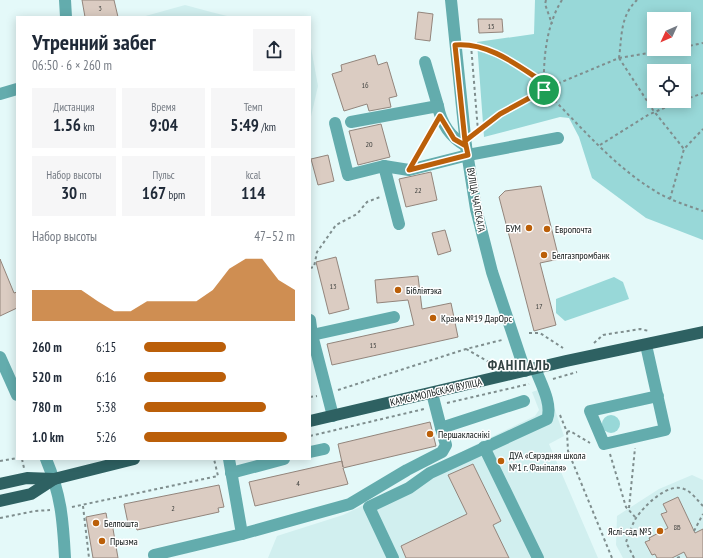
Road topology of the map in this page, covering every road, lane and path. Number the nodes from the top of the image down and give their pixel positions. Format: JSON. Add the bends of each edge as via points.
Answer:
{"nodes":[{"id":1,"x":65,"y":0,"type":"edge"},
{"id":2,"x":451,"y":0,"type":"edge"},
{"id":3,"x":546,"y":0,"type":"edge"},
{"id":4,"x":562,"y":0,"type":"edge"},
{"id":5,"x":637,"y":0,"type":"edge"},
{"id":6,"x":66,"y":16,"type":"edge"},
{"id":7,"x":552,"y":24,"type":"junction"},
{"id":8,"x":703,"y":43,"type":"edge"},
{"id":9,"x":455,"y":45,"type":"junction"},
{"id":10,"x":471,"y":46,"type":"junction"},
{"id":11,"x":691,"y":46,"type":"edge"},
{"id":12,"x":647,"y":53,"type":"edge"},
{"id":13,"x":619,"y":58,"type":"junction"},
{"id":14,"x":425,"y":62,"type":"dead end"},
{"id":15,"x":543,"y":82,"type":"junction"},
{"id":16,"x":16,"y":89,"type":"edge"},
{"id":17,"x":544,"y":90,"type":"junction"},
{"id":18,"x":703,"y":93,"type":"edge"},
{"id":19,"x":0,"y":94,"type":"edge"},
{"id":20,"x":691,"y":97,"type":"edge"},
{"id":21,"x":663,"y":108,"type":"edge"},
{"id":22,"x":439,"y":111,"type":"junction"},
{"id":23,"x":654,"y":112,"type":"junction"},
{"id":24,"x":350,"y":122,"type":"dead end"},
{"id":25,"x":335,"y":124,"type":"dead end"},
{"id":26,"x":703,"y":129,"type":"edge"},
{"id":27,"x":478,"y":131,"type":"junction"},
{"id":28,"x":558,"y":138,"type":"dead end"},
{"id":29,"x":600,"y":145,"type":"junction"},
{"id":30,"x":466,"y":147,"type":"junction"},
{"id":31,"x":684,"y":149,"type":"junction"},
{"id":32,"x":384,"y":166,"type":"junction"},
{"id":33,"x":409,"y":170,"type":"junction"},
{"id":34,"x":391,"y":193,"type":"junction"},
{"id":35,"x":670,"y":199,"type":"junction"},
{"id":36,"x":703,"y":211,"type":"edge"},
{"id":37,"x":399,"y":224,"type":"dead end"},
{"id":38,"x":311,"y":268,"type":"edge"},
{"id":39,"x":394,"y":317,"type":"dead end"},
{"id":40,"x":311,"y":327,"type":"edge"},
{"id":41,"x":703,"y":332,"type":"edge"},
{"id":42,"x":529,"y":333,"type":"dead end"},
{"id":43,"x":505,"y":339,"type":"dead end"},
{"id":44,"x":646,"y":345,"type":"junction"},
{"id":45,"x":563,"y":348,"type":"dead end"},
{"id":46,"x":466,"y":349,"type":"junction"},
{"id":47,"x":0,"y":357,"type":"edge"},
{"id":48,"x":499,"y":368,"type":"dead end"},
{"id":49,"x":530,"y":370,"type":"junction"},
{"id":50,"x":584,"y":371,"type":"dead end"},
{"id":51,"x":540,"y":382,"type":"junction"},
{"id":52,"x":16,"y":393,"type":"edge"},
{"id":53,"x":432,"y":393,"type":"junction"},
{"id":54,"x":327,"y":394,"type":"junction"},
{"id":55,"x":658,"y":396,"type":"junction"},
{"id":56,"x":311,"y":397,"type":"edge"},
{"id":57,"x":524,"y":401,"type":"dead end"},
{"id":58,"x":436,"y":406,"type":"junction"},
{"id":59,"x":558,"y":410,"type":"dead end"},
{"id":60,"x":333,"y":416,"type":"junction"},
{"id":61,"x":311,"y":421,"type":"edge"},
{"id":62,"x":441,"y":428,"type":"junction"},
{"id":63,"x":567,"y":432,"type":"junction"},
{"id":64,"x":311,"y":436,"type":"edge"},
{"id":65,"x":636,"y":442,"type":"dead end"},
{"id":66,"x":593,"y":445,"type":"dead end"},
{"id":67,"x":484,"y":447,"type":"junction"},
{"id":68,"x":608,"y":448,"type":"dead end"},
{"id":69,"x":324,"y":449,"type":"dead end"},
{"id":70,"x":311,"y":452,"type":"edge"},
{"id":71,"x":16,"y":458,"type":"edge"},
{"id":72,"x":46,"y":460,"type":"edge"},
{"id":73,"x":130,"y":460,"type":"edge"},
{"id":74,"x":214,"y":460,"type":"edge"},
{"id":75,"x":229,"y":460,"type":"edge"},
{"id":76,"x":280,"y":460,"type":"edge"},
{"id":77,"x":0,"y":461,"type":"edge"},
{"id":78,"x":231,"y":473,"type":"junction"},
{"id":79,"x":54,"y":479,"type":"junction"},
{"id":80,"x":0,"y":484,"type":"edge"},
{"id":81,"x":0,"y":501,"type":"edge"},
{"id":82,"x":83,"y":505,"type":"junction"},
{"id":83,"x":703,"y":506,"type":"edge"},
{"id":84,"x":71,"y":508,"type":"dead end"},
{"id":85,"x":629,"y":508,"type":"junction"},
{"id":86,"x":54,"y":510,"type":"dead end"},
{"id":87,"x":703,"y":514,"type":"edge"},
{"id":88,"x":0,"y":518,"type":"edge"},
{"id":89,"x":636,"y":518,"type":"junction"},
{"id":90,"x":694,"y":531,"type":"dead end"},
{"id":91,"x":242,"y":534,"type":"junction"},
{"id":92,"x":154,"y":556,"type":"dead end"},
{"id":93,"x":682,"y":556,"type":"dead end"},
{"id":94,"x":65,"y":558,"type":"edge"},
{"id":95,"x":90,"y":558,"type":"edge"},
{"id":96,"x":393,"y":558,"type":"edge"},
{"id":97,"x":538,"y":558,"type":"edge"},
{"id":98,"x":612,"y":558,"type":"edge"},
{"id":99,"x":634,"y":558,"type":"edge"},
{"id":100,"x":677,"y":558,"type":"edge"}],
"edges":[{"from":1,"to":6,"type":"street"},
{"from":2,"to":9,"type":"street","name":"ВУЛІЦА ЧАПСКАГА"},
{"from":3,"to":7,"type":"path"},
{"from":4,"to":7,"type":"path"},
{"from":5,"to":13,"type":"path","via":[[626,12]]},
{"from":7,"to":15,"type":"path"},
{"from":8,"to":11,"type":"path"},
{"from":9,"to":10,"type":"path"},
{"from":9,"to":30,"type":"street","name":"ВУЛІЦА ЧАПСКАГА"},
{"from":10,"to":15,"type":"path","via":[[487,49]]},
{"from":10,"to":27,"type":"path"},
{"from":12,"to":13,"type":"path"},
{"from":13,"to":17,"type":"path"},
{"from":13,"to":23,"type":"path"},
{"from":14,"to":22,"type":"street"},
{"from":15,"to":17,"type":"path"},
{"from":16,"to":19,"type":"street"},
{"from":17,"to":27,"type":"path","via":[[500,114]]},
{"from":17,"to":29,"type":"path"},
{"from":18,"to":20,"type":"path"},
{"from":21,"to":23,"type":"path"},
{"from":22,"to":24,"type":"street"},
{"from":22,"to":30,"type":"street","via":[[454,139]]},
{"from":22,"to":33,"type":"path"},
{"from":23,"to":29,"type":"path"},
{"from":23,"to":31,"type":"path"},
{"from":25,"to":32,"type":"street","via":[[348,175]]},
{"from":26,"to":31,"type":"path"},
{"from":27,"to":30,"type":"path"},
{"from":28,"to":30,"type":"street"},
{"from":29,"to":35,"type":"path","via":[[627,172]]},
{"from":30,"to":33,"type":"street"},
{"from":30,"to":49,"type":"street","name":"ВУЛІЦА ЧАПСКАГА","via":[[480,231],[492,272]]},
{"from":31,"to":35,"type":"path"},
{"from":32,"to":33,"type":"street"},
{"from":32,"to":34,"type":"street"},
{"from":34,"to":37,"type":"street"},
{"from":34,"to":38,"type":"path","via":[[367,202],[357,214],[336,225],[317,252],[314,267]]},
{"from":35,"to":36,"type":"path"},
{"from":39,"to":40,"type":"street"},
{"from":40,"to":54,"type":"street"},
{"from":41,"to":44,"type":"main road","name":"КАМСАМОЛЬСКАЯ ВУЛІЦА"},
{"from":42,"to":45,"type":"path","via":[[540,333]]},
{"from":43,"to":46,"type":"path"},
{"from":44,"to":49,"type":"main road","name":"КАМСАМОЛЬСКАЯ ВУЛІЦА"},
{"from":44,"to":55,"type":"street"},
{"from":46,"to":48,"type":"path"},
{"from":46,"to":54,"type":"path"},
{"from":47,"to":52,"type":"street"},
{"from":49,"to":51,"type":"street","name":"ВУЛІЦА ЧАПСКАГА"},
{"from":49,"to":53,"type":"main road","name":"КАМСАМОЛЬСКАЯ ВУЛІЦА"},
{"from":50,"to":51,"type":"path"},
{"from":51,"to":58,"type":"path"},
{"from":51,"to":67,"type":"street","name":"ВУЛІЦА ЧАПСКАГА","via":[[548,408],[547,419]]},
{"from":53,"to":58,"type":"street"},
{"from":53,"to":60,"type":"main road","name":"КАМСАМОЛЬСКАЯ ВУЛІЦА"},
{"from":54,"to":56,"type":"path"},
{"from":54,"to":60,"type":"street"},
{"from":55,"to":55,"type":"street","via":[[665,430],[604,444],[590,411]]},
{"from":57,"to":62,"type":"street"},
{"from":58,"to":62,"type":"street"},
{"from":58,"to":64,"type":"path"},
{"from":59,"to":63,"type":"path"},
{"from":60,"to":61,"type":"main road","name":"КАМСАМОЛЬСКАЯ ВУЛІЦА"},
{"from":62,"to":91,"type":"street","via":[[446,445],[442,452],[350,504]]},
{"from":63,"to":66,"type":"path","via":[[570,431]]},
{"from":63,"to":98,"type":"path","via":[[568,451]]},
{"from":65,"to":85,"type":"path"},
{"from":67,"to":96,"type":"street","via":[[369,507]]},
{"from":67,"to":97,"type":"street"},
{"from":68,"to":85,"type":"path","via":[[624,500]]},
{"from":69,"to":70,"type":"street"},
{"from":71,"to":77,"type":"path"},
{"from":72,"to":79,"type":"street"},
{"from":73,"to":79,"type":"main road"},
{"from":74,"to":82,"type":"path","via":[[218,476]]},
{"from":75,"to":78,"type":"street"},
{"from":76,"to":78,"type":"street"},
{"from":78,"to":91,"type":"street"},
{"from":79,"to":80,"type":"main road","via":[[27,478]]},
{"from":79,"to":81,"type":"main road","via":[[31,494]]},
{"from":79,"to":94,"type":"street","via":[[62,509]]},
{"from":82,"to":84,"type":"path"},
{"from":82,"to":95,"type":"path"},
{"from":83,"to":89,"type":"path","via":[[685,488],[675,488],[659,494]]},
{"from":85,"to":89,"type":"path"},
{"from":86,"to":88,"type":"path"},
{"from":87,"to":90,"type":"path"},
{"from":89,"to":99,"type":"path","via":[[626,542]]},
{"from":91,"to":92,"type":"street"},
{"from":93,"to":100,"type":"path"}]}
